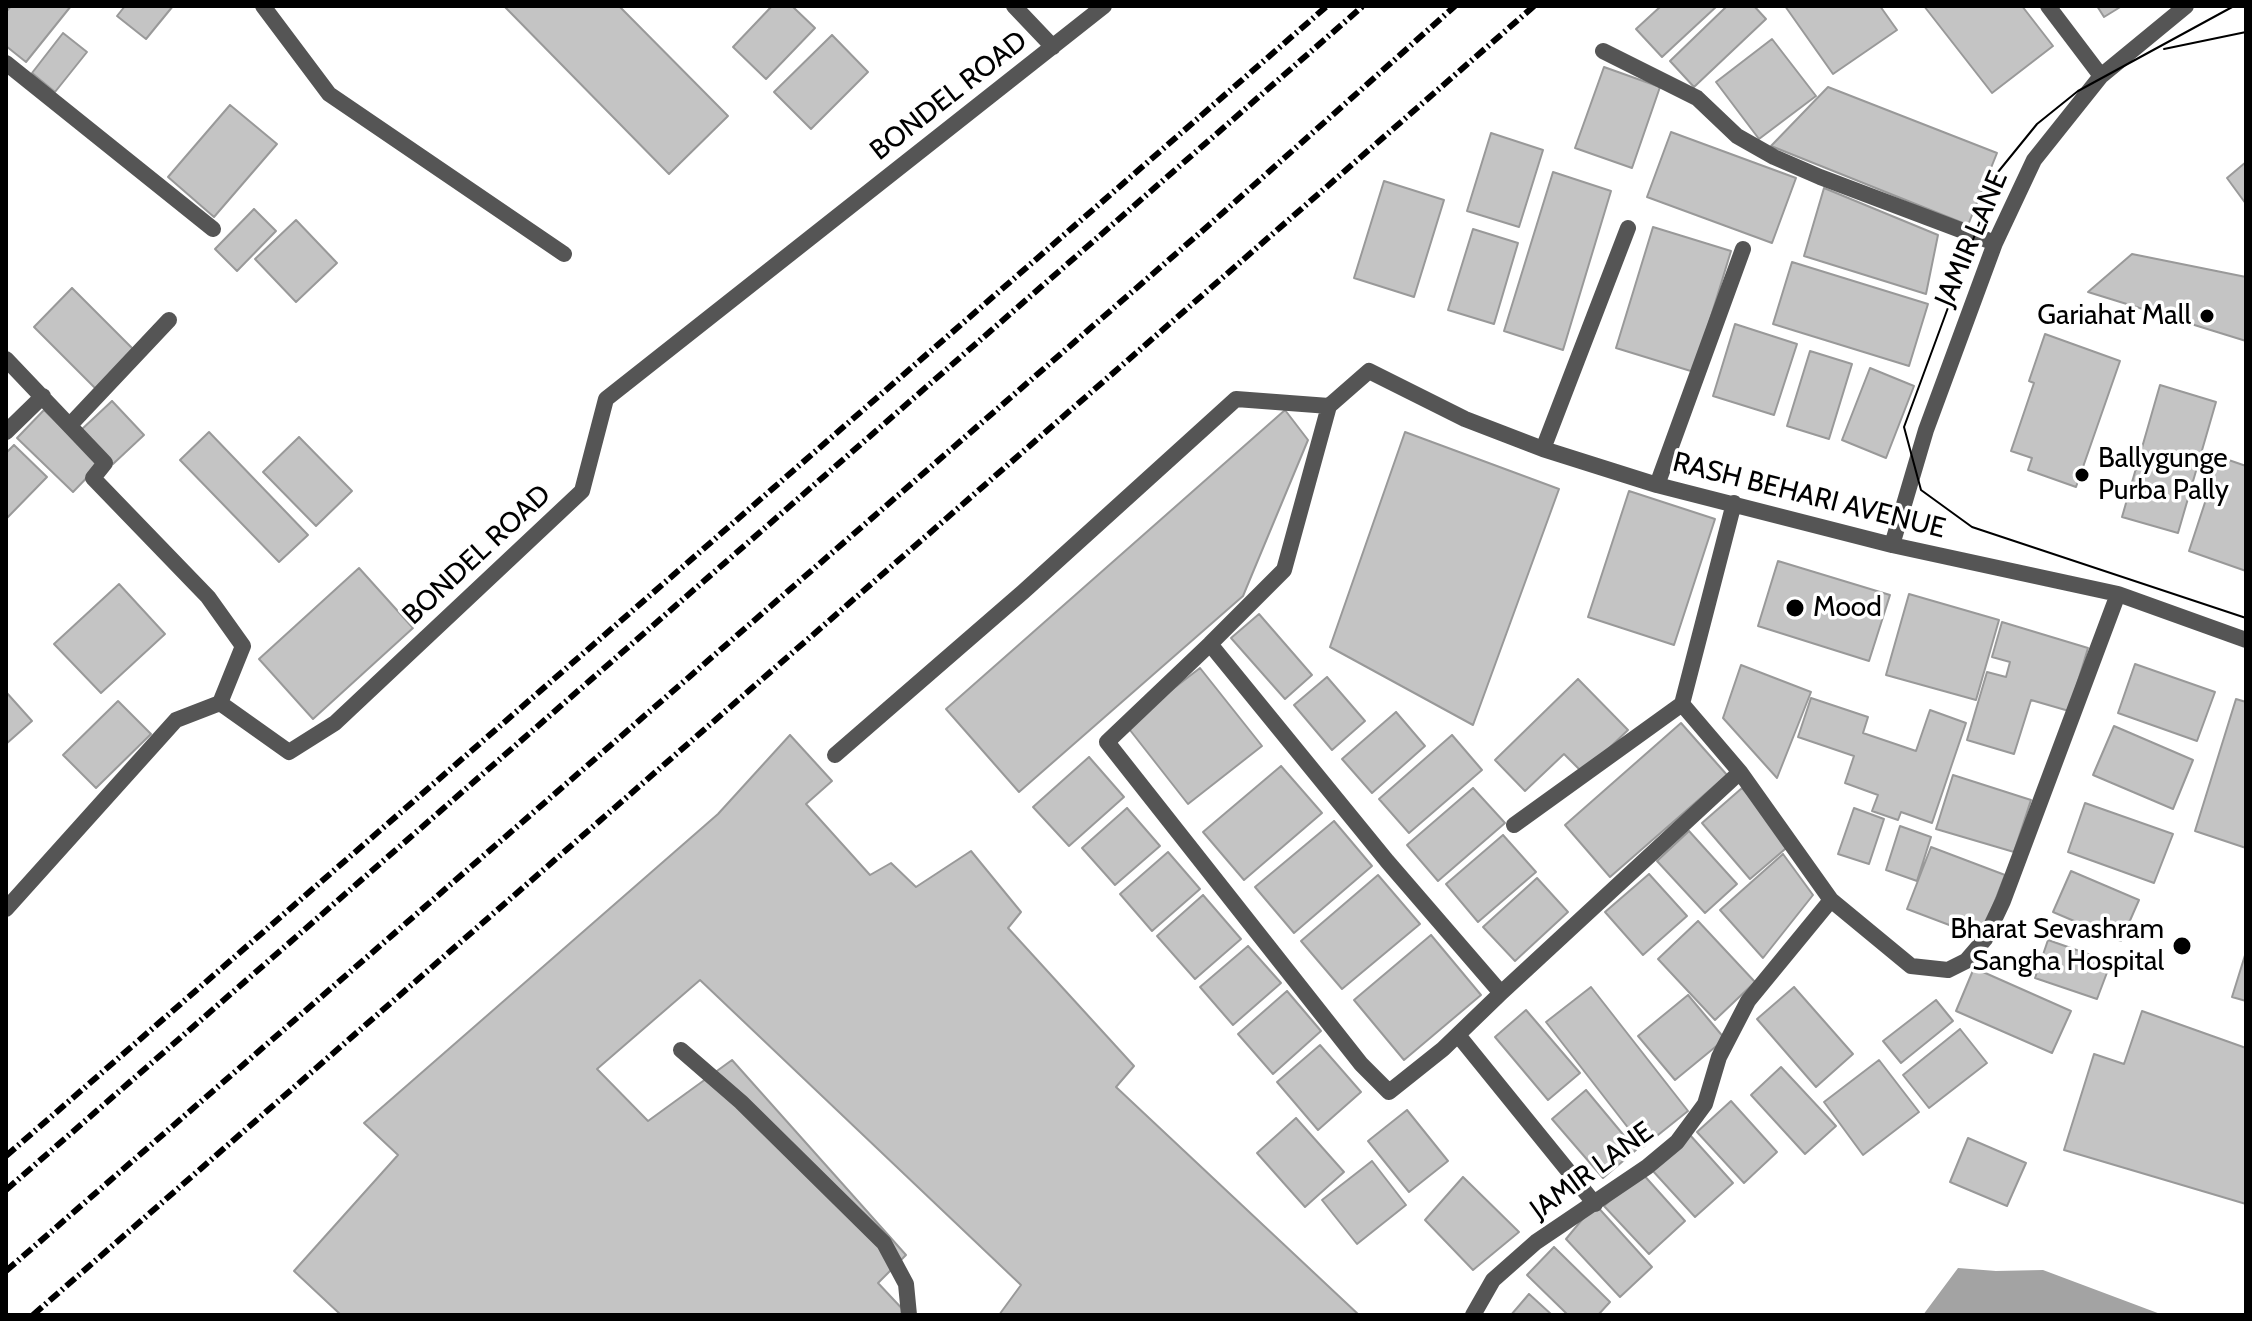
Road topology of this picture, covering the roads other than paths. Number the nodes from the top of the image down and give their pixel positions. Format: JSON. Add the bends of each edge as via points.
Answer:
{"nodes":[{"id":1,"x":263,"y":6,"type":"edge"},
{"id":2,"x":1014,"y":6,"type":"edge"},
{"id":3,"x":1104,"y":6,"type":"edge"},
{"id":4,"x":2048,"y":6,"type":"edge"},
{"id":5,"x":2186,"y":6,"type":"edge"},
{"id":6,"x":1053,"y":47,"type":"junction"},
{"id":7,"x":1603,"y":51,"type":"dead end"},
{"id":8,"x":6,"y":63,"type":"edge"},
{"id":9,"x":2101,"y":76,"type":"junction"},
{"id":10,"x":1628,"y":228,"type":"dead end"},
{"id":11,"x":213,"y":229,"type":"dead end"},
{"id":12,"x":1995,"y":243,"type":"junction"},
{"id":13,"x":1743,"y":249,"type":"dead end"},
{"id":14,"x":564,"y":254,"type":"dead end"},
{"id":15,"x":169,"y":320,"type":"dead end"},
{"id":16,"x":6,"y":359,"type":"edge"},
{"id":17,"x":43,"y":396,"type":"junction"},
{"id":18,"x":1329,"y":406,"type":"junction"},
{"id":19,"x":70,"y":425,"type":"junction"},
{"id":20,"x":6,"y":432,"type":"edge"},
{"id":21,"x":1543,"y":449,"type":"junction"},
{"id":22,"x":1657,"y":485,"type":"junction"},
{"id":23,"x":1734,"y":503,"type":"junction"},
{"id":24,"x":1892,"y":545,"type":"junction"},
{"id":25,"x":2118,"y":594,"type":"junction"},
{"id":26,"x":2246,"y":640,"type":"edge"},
{"id":27,"x":1210,"y":644,"type":"junction"},
{"id":28,"x":220,"y":703,"type":"junction"},
{"id":29,"x":1682,"y":704,"type":"junction"},
{"id":30,"x":835,"y":755,"type":"dead end"},
{"id":31,"x":1740,"y":772,"type":"junction"},
{"id":32,"x":1514,"y":825,"type":"dead end"},
{"id":33,"x":1831,"y":900,"type":"junction"},
{"id":34,"x":6,"y":909,"type":"edge"},
{"id":35,"x":1501,"y":993,"type":"junction"},
{"id":36,"x":1458,"y":1035,"type":"junction"},
{"id":37,"x":681,"y":1050,"type":"dead end"},
{"id":38,"x":1595,"y":1204,"type":"junction"},
{"id":39,"x":909,"y":1315,"type":"edge"},
{"id":40,"x":1473,"y":1315,"type":"edge"}],
"edges":[{"from":1,"to":14,"type":"street","via":[[329,94]]},
{"from":2,"to":6,"type":"street"},
{"from":3,"to":6,"type":"street","name":"BONDEL ROAD"},
{"from":4,"to":9,"type":"street"},
{"from":5,"to":9,"type":"street","name":"JAMIR LANE"},
{"from":6,"to":28,"type":"street","name":"BONDEL ROAD","via":[[606,399],[582,491],[335,723],[289,752]]},
{"from":7,"to":12,"type":"street","via":[[1697,98],[1737,136],[1774,157]]},
{"from":8,"to":11,"type":"street"},
{"from":9,"to":12,"type":"street","name":"JAMIR LANE","via":[[2034,160]]},
{"from":10,"to":21,"type":"street"},
{"from":12,"to":24,"type":"street","name":"JAMIR LANE","via":[[1926,430]]},
{"from":13,"to":22,"type":"street"},
{"from":15,"to":19,"type":"street"},
{"from":16,"to":17,"type":"street"},
{"from":17,"to":19,"type":"street"},
{"from":17,"to":20,"type":"street"},
{"from":18,"to":21,"type":"street","name":"RASH BEHARI AVENUE","via":[[1369,371],[1465,419]]},
{"from":18,"to":27,"type":"street","via":[[1284,570]]},
{"from":18,"to":30,"type":"street","via":[[1236,399]]},
{"from":19,"to":28,"type":"street","via":[[105,463],[93,478],[208,597],[243,646]]},
{"from":21,"to":22,"type":"street","name":"RASH BEHARI AVENUE"},
{"from":22,"to":23,"type":"street","name":"RASH BEHARI AVENUE"},
{"from":23,"to":24,"type":"street","name":"RASH BEHARI AVENUE"},
{"from":23,"to":29,"type":"street"},
{"from":24,"to":25,"type":"street","name":"RASH BEHARI AVENUE"},
{"from":25,"to":26,"type":"street","name":"RASH BEHARI AVENUE"},
{"from":25,"to":33,"type":"street","via":[[2003,901],[1985,939],[1966,961],[1948,970],[1911,966]]},
{"from":27,"to":35,"type":"street"},
{"from":27,"to":36,"type":"street","via":[[1107,742],[1361,1064],[1389,1092]]},
{"from":28,"to":34,"type":"street","via":[[176,720]]},
{"from":29,"to":31,"type":"street"},
{"from":29,"to":32,"type":"street"},
{"from":31,"to":33,"type":"street"},
{"from":31,"to":35,"type":"street"},
{"from":33,"to":38,"type":"street","name":"JAMIR LANE","via":[[1748,1001],[1719,1057],[1705,1104],[1677,1142]]},
{"from":35,"to":36,"type":"street"},
{"from":36,"to":38,"type":"street"},
{"from":37,"to":39,"type":"street","via":[[884,1243],[906,1284]]},
{"from":38,"to":40,"type":"street","name":"JAMIR LANE","via":[[1536,1242],[1493,1280]]}]}
